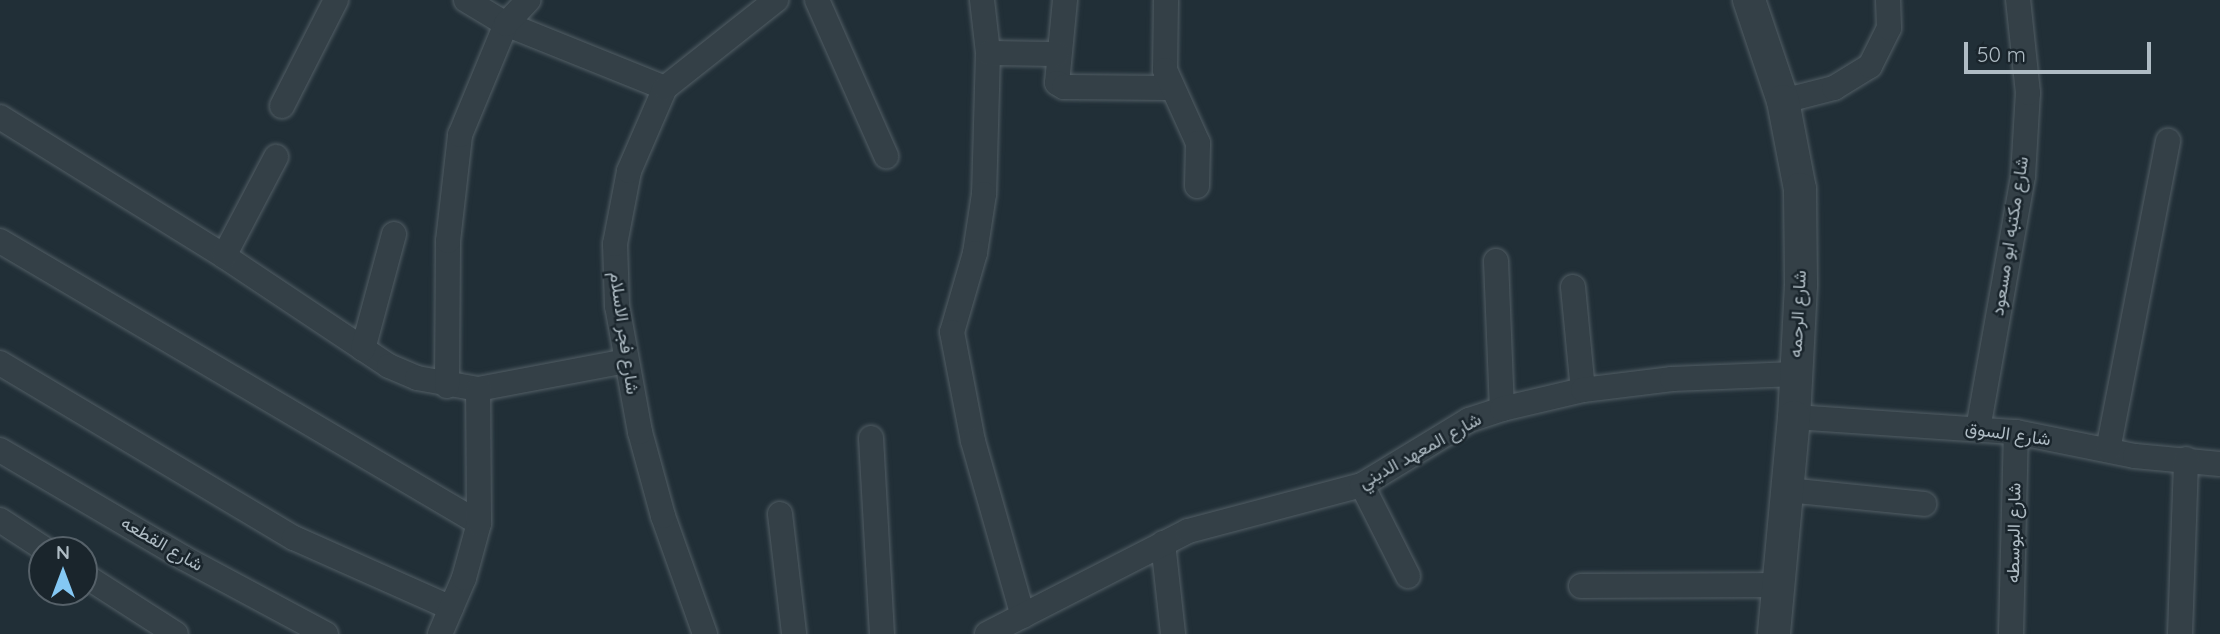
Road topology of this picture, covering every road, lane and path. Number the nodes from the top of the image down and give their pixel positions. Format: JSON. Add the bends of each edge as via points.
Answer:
{"nodes":[{"id":1,"x":336,"y":0,"type":"edge"},
{"id":2,"x":466,"y":0,"type":"edge"},
{"id":3,"x":528,"y":0,"type":"edge"},
{"id":4,"x":776,"y":0,"type":"edge"},
{"id":5,"x":817,"y":0,"type":"edge"},
{"id":6,"x":982,"y":0,"type":"edge"},
{"id":7,"x":1065,"y":0,"type":"edge"},
{"id":8,"x":1166,"y":0,"type":"edge"},
{"id":9,"x":1749,"y":0,"type":"edge"},
{"id":10,"x":1888,"y":0,"type":"edge"},
{"id":11,"x":2018,"y":0,"type":"edge"},
{"id":12,"x":743,"y":9,"type":"edge"},
{"id":13,"x":506,"y":24,"type":"junction"},
{"id":14,"x":988,"y":53,"type":"junction"},
{"id":15,"x":1057,"y":54,"type":"junction"},
{"id":16,"x":665,"y":88,"type":"junction"},
{"id":17,"x":1171,"y":88,"type":"junction"},
{"id":18,"x":1783,"y":101,"type":"junction"},
{"id":19,"x":282,"y":106,"type":"dead end"},
{"id":20,"x":0,"y":117,"type":"edge"},
{"id":21,"x":2168,"y":141,"type":"dead end"},
{"id":22,"x":886,"y":156,"type":"dead end"},
{"id":23,"x":276,"y":157,"type":"dead end"},
{"id":24,"x":1197,"y":186,"type":"dead end"},
{"id":25,"x":394,"y":234,"type":"dead end"},
{"id":26,"x":0,"y":241,"type":"edge"},
{"id":27,"x":224,"y":256,"type":"junction"},
{"id":28,"x":1496,"y":261,"type":"dead end"},
{"id":29,"x":1573,"y":287,"type":"dead end"},
{"id":30,"x":363,"y":349,"type":"junction"},
{"id":31,"x":626,"y":361,"type":"junction"},
{"id":32,"x":0,"y":363,"type":"edge"},
{"id":33,"x":1795,"y":374,"type":"junction"},
{"id":34,"x":447,"y":386,"type":"junction"},
{"id":35,"x":478,"y":389,"type":"junction"},
{"id":36,"x":1583,"y":390,"type":"junction"},
{"id":37,"x":1502,"y":410,"type":"junction"},
{"id":38,"x":1794,"y":417,"type":"junction"},
{"id":39,"x":1978,"y":429,"type":"junction"},
{"id":40,"x":2016,"y":432,"type":"junction"},
{"id":41,"x":871,"y":438,"type":"dead end"},
{"id":42,"x":0,"y":450,"type":"edge"},
{"id":43,"x":2108,"y":450,"type":"junction"},
{"id":44,"x":2186,"y":459,"type":"junction"},
{"id":45,"x":2220,"y":464,"type":"edge"},
{"id":46,"x":1362,"y":485,"type":"junction"},
{"id":47,"x":1787,"y":490,"type":"junction"},
{"id":48,"x":1923,"y":504,"type":"dead end"},
{"id":49,"x":780,"y":514,"type":"dead end"},
{"id":50,"x":0,"y":520,"type":"edge"},
{"id":51,"x":479,"y":523,"type":"junction"},
{"id":52,"x":28,"y":538,"type":"edge"},
{"id":53,"x":1163,"y":543,"type":"junction"},
{"id":54,"x":1408,"y":576,"type":"dead end"},
{"id":55,"x":98,"y":584,"type":"edge"},
{"id":56,"x":1778,"y":585,"type":"junction"},
{"id":57,"x":1581,"y":586,"type":"dead end"},
{"id":58,"x":451,"y":608,"type":"junction"},
{"id":59,"x":1023,"y":617,"type":"junction"},
{"id":60,"x":176,"y":634,"type":"edge"},
{"id":61,"x":326,"y":634,"type":"edge"},
{"id":62,"x":440,"y":634,"type":"edge"},
{"id":63,"x":705,"y":634,"type":"edge"},
{"id":64,"x":794,"y":634,"type":"edge"},
{"id":65,"x":882,"y":634,"type":"edge"},
{"id":66,"x":987,"y":634,"type":"edge"},
{"id":67,"x":1173,"y":634,"type":"edge"},
{"id":68,"x":1774,"y":634,"type":"edge"},
{"id":69,"x":2011,"y":634,"type":"edge"},
{"id":70,"x":2180,"y":634,"type":"edge"}],
"edges":[{"from":1,"to":19,"type":"street"},
{"from":2,"to":13,"type":"street"},
{"from":3,"to":13,"type":"street"},
{"from":4,"to":12,"type":"street","name":"شارع فجر الاسلام"},
{"from":5,"to":22,"type":"street"},
{"from":6,"to":14,"type":"street"},
{"from":7,"to":15,"type":"street"},
{"from":8,"to":17,"type":"street","via":[[1163,51]]},
{"from":9,"to":18,"type":"street","name":"شارع الرحمه"},
{"from":10,"to":18,"type":"street","via":[[1889,28],[1870,66],[1834,88]]},
{"from":11,"to":39,"type":"street","name":"شارع مكتبه ابو مسعود","via":[[2028,93],[2024,176]]},
{"from":12,"to":16,"type":"street","name":"شارع فجر الاسلام"},
{"from":13,"to":16,"type":"street"},
{"from":13,"to":34,"type":"street","via":[[460,135],[454,169]]},
{"from":14,"to":15,"type":"street"},
{"from":14,"to":59,"type":"street","via":[[984,194],[975,253],[952,331],[973,441]]},
{"from":15,"to":17,"type":"street","via":[[1055,77],[1064,87]]},
{"from":16,"to":31,"type":"street","name":"شارع فجر الاسلام","via":[[629,171],[615,244],[614,275]]},
{"from":17,"to":24,"type":"street","via":[[1198,143]]},
{"from":18,"to":33,"type":"street","name":"شارع الرحمه","via":[[1800,189],[1801,285]]},
{"from":20,"to":27,"type":"street"},
{"from":21,"to":43,"type":"street"},
{"from":23,"to":27,"type":"street"},
{"from":25,"to":30,"type":"street"},
{"from":26,"to":51,"type":"street"},
{"from":27,"to":30,"type":"street"},
{"from":28,"to":37,"type":"street"},
{"from":29,"to":36,"type":"street"},
{"from":30,"to":34,"type":"street","via":[[389,366]]},
{"from":31,"to":35,"type":"street"},
{"from":31,"to":63,"type":"street","name":"شارع فجر الاسلام","via":[[663,516]]},
{"from":32,"to":58,"type":"street","via":[[295,538]]},
{"from":33,"to":36,"type":"street","name":"شارع المعهد الديني","via":[[1707,376]]},
{"from":33,"to":38,"type":"street","name":"شارع الرحمه"},
{"from":34,"to":35,"type":"street"},
{"from":35,"to":51,"type":"street"},
{"from":36,"to":37,"type":"street","name":"شارع المعهد الديني"},
{"from":37,"to":46,"type":"street","name":"شارع المعهد الديني","via":[[1469,420]]},
{"from":38,"to":39,"type":"street","name":"شارع السوق"},
{"from":38,"to":47,"type":"street","name":"شارع الرحمه"},
{"from":39,"to":40,"type":"street","name":"شارع السوق"},
{"from":40,"to":43,"type":"street","name":"شارع السوق"},
{"from":40,"to":69,"type":"street","name":"شارع البوسطه"},
{"from":41,"to":65,"type":"street"},
{"from":42,"to":61,"type":"street","name":"شارع القطعه","via":[[184,558]]},
{"from":43,"to":44,"type":"street","name":"شارع السوق"},
{"from":44,"to":45,"type":"street","name":"شارع السوق"},
{"from":44,"to":70,"type":"street"},
{"from":46,"to":53,"type":"street","name":"شارع المعهد الديني","via":[[1188,531]]},
{"from":46,"to":54,"type":"street"},
{"from":47,"to":48,"type":"street"},
{"from":47,"to":56,"type":"street","name":"شارع الرحمه"},
{"from":49,"to":64,"type":"street"},
{"from":50,"to":52,"type":"street"},
{"from":51,"to":58,"type":"street"},
{"from":53,"to":59,"type":"street","name":"شارع المعهد الديني"},
{"from":53,"to":67,"type":"street"},
{"from":55,"to":60,"type":"street"},
{"from":56,"to":57,"type":"street"},
{"from":56,"to":68,"type":"street","name":"شارع الرحمه"},
{"from":58,"to":62,"type":"street"},
{"from":59,"to":66,"type":"street","name":"شارع المعهد الديني"}]}
